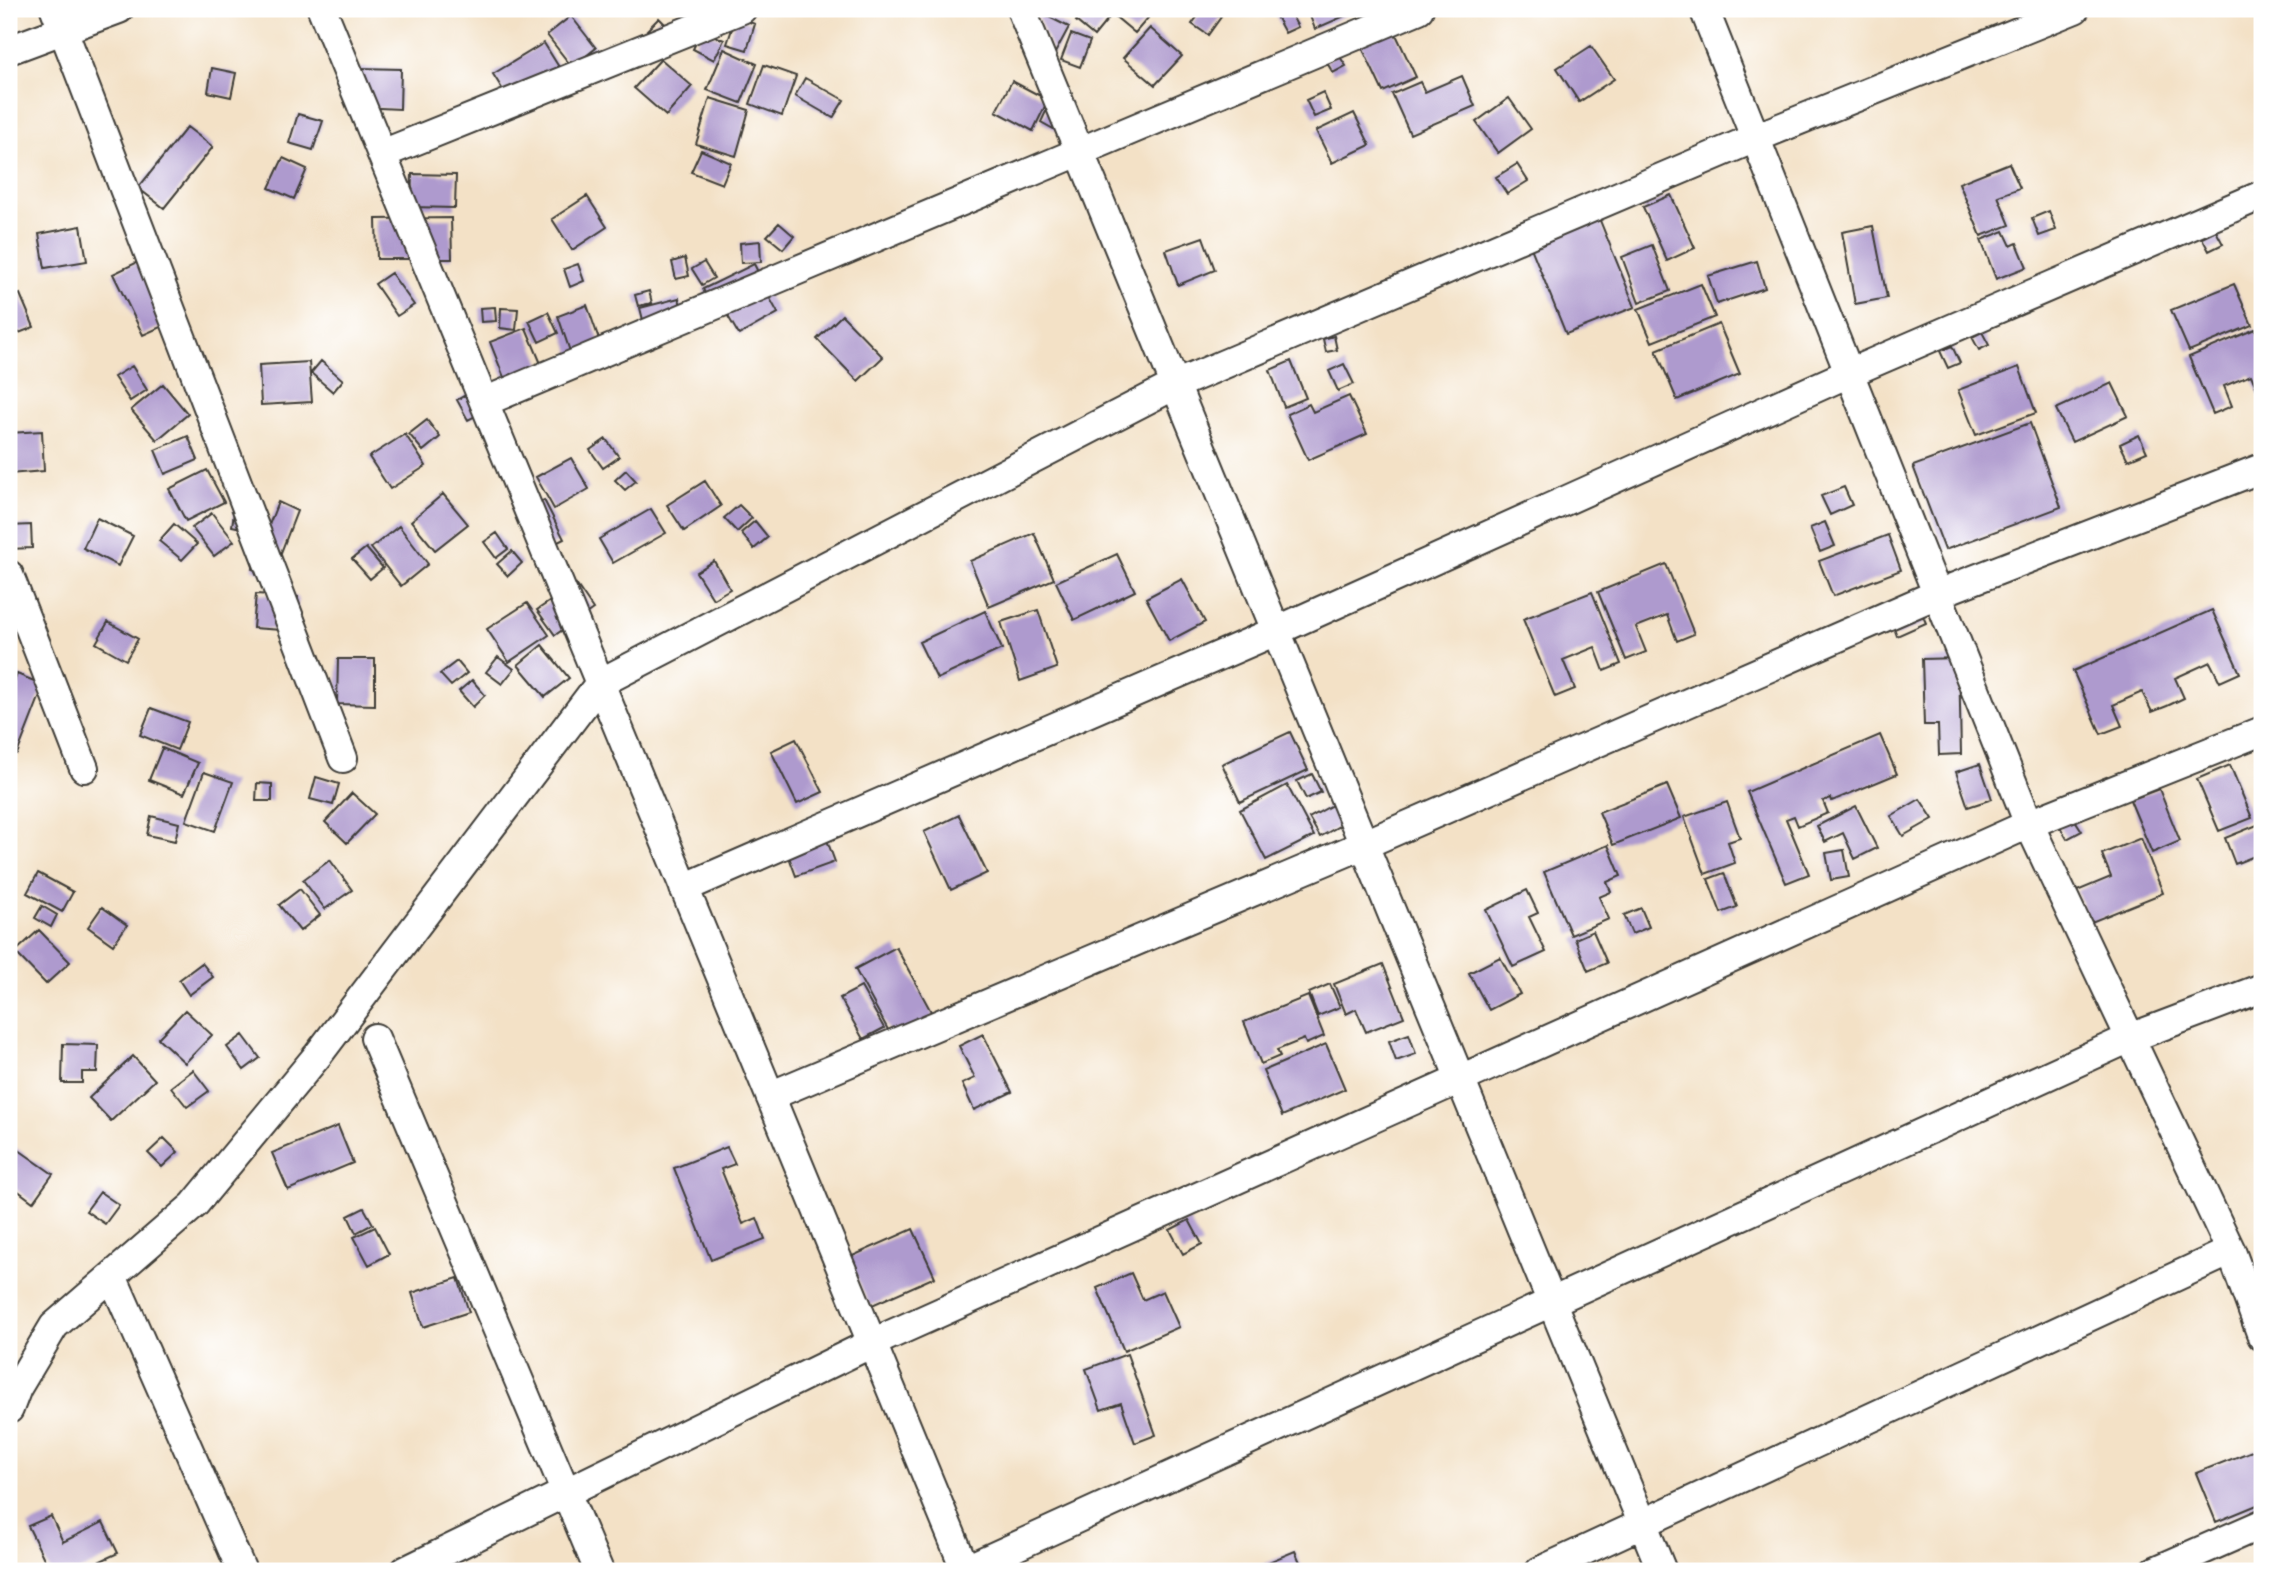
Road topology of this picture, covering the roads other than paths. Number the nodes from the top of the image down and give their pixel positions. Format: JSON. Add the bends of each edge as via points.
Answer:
{"nodes":[{"id":1,"x":119,"y":9,"type":"edge"},
{"id":2,"x":322,"y":9,"type":"edge"},
{"id":3,"x":742,"y":9,"type":"edge"},
{"id":4,"x":1021,"y":9,"type":"edge"},
{"id":5,"x":1419,"y":9,"type":"edge"},
{"id":6,"x":1704,"y":9,"type":"edge"},
{"id":7,"x":2075,"y":9,"type":"edge"},
{"id":8,"x":60,"y":19,"type":"edge"},
{"id":9,"x":9,"y":50,"type":"edge"},
{"id":10,"x":1755,"y":138,"type":"junction"},
{"id":11,"x":1080,"y":152,"type":"junction"},
{"id":12,"x":382,"y":155,"type":"junction"},
{"id":13,"x":2262,"y":195,"type":"edge"},
{"id":14,"x":1849,"y":373,"type":"junction"},
{"id":15,"x":1175,"y":385,"type":"junction"},
{"id":16,"x":484,"y":402,"type":"junction"},
{"id":17,"x":2262,"y":468,"type":"edge"},
{"id":18,"x":9,"y":575,"type":"edge"},
{"id":19,"x":1937,"y":594,"type":"junction"},
{"id":20,"x":1276,"y":631,"type":"junction"},
{"id":21,"x":600,"y":683,"type":"junction"},
{"id":22,"x":2262,"y":731,"type":"edge"},
{"id":23,"x":343,"y":758,"type":"dead end"},
{"id":24,"x":84,"y":768,"type":"dead end"},
{"id":25,"x":2029,"y":824,"type":"junction"},
{"id":26,"x":1363,"y":845,"type":"junction"},
{"id":27,"x":684,"y":888,"type":"junction"},
{"id":28,"x":2262,"y":988,"type":"edge"},
{"id":29,"x":375,"y":1038,"type":"dead end"},
{"id":30,"x":2130,"y":1038,"type":"junction"},
{"id":31,"x":1459,"y":1080,"type":"junction"},
{"id":32,"x":770,"y":1096,"type":"junction"},
{"id":33,"x":2231,"y":1251,"type":"junction"},
{"id":34,"x":112,"y":1276,"type":"junction"},
{"id":35,"x":1551,"y":1302,"type":"junction"},
{"id":36,"x":2262,"y":1336,"type":"edge"},
{"id":37,"x":872,"y":1343,"type":"junction"},
{"id":38,"x":9,"y":1409,"type":"edge"},
{"id":39,"x":566,"y":1493,"type":"junction"},
{"id":40,"x":1642,"y":1524,"type":"junction"},
{"id":41,"x":2262,"y":1524,"type":"edge"},
{"id":42,"x":242,"y":1571,"type":"edge"},
{"id":43,"x":405,"y":1571,"type":"edge"},
{"id":44,"x":598,"y":1571,"type":"edge"},
{"id":45,"x":964,"y":1571,"type":"edge"},
{"id":46,"x":1540,"y":1571,"type":"edge"},
{"id":47,"x":1662,"y":1571,"type":"edge"},
{"id":48,"x":2155,"y":1571,"type":"edge"}],
"edges":[{"from":1,"to":8,"type":"street"},
{"from":2,"to":12,"type":"street"},
{"from":3,"to":12,"type":"street"},
{"from":4,"to":11,"type":"street"},
{"from":5,"to":11,"type":"street"},
{"from":6,"to":10,"type":"street"},
{"from":7,"to":10,"type":"street"},
{"from":8,"to":9,"type":"street"},
{"from":8,"to":23,"type":"street"},
{"from":10,"to":14,"type":"street"},
{"from":10,"to":15,"type":"street"},
{"from":11,"to":15,"type":"street"},
{"from":11,"to":16,"type":"street"},
{"from":12,"to":16,"type":"street"},
{"from":13,"to":14,"type":"street"},
{"from":14,"to":19,"type":"street"},
{"from":14,"to":20,"type":"street"},
{"from":15,"to":20,"type":"street"},
{"from":15,"to":21,"type":"street"},
{"from":16,"to":21,"type":"street"},
{"from":17,"to":19,"type":"street"},
{"from":18,"to":24,"type":"street"},
{"from":19,"to":25,"type":"street"},
{"from":19,"to":26,"type":"street"},
{"from":20,"to":26,"type":"street"},
{"from":20,"to":27,"type":"street"},
{"from":21,"to":27,"type":"street"},
{"from":21,"to":34,"type":"street","via":[[302,1073],[194,1205]]},
{"from":22,"to":25,"type":"street"},
{"from":25,"to":30,"type":"street"},
{"from":25,"to":31,"type":"street"},
{"from":26,"to":31,"type":"street"},
{"from":26,"to":32,"type":"street"},
{"from":27,"to":32,"type":"street"},
{"from":28,"to":30,"type":"street"},
{"from":29,"to":39,"type":"street"},
{"from":30,"to":33,"type":"street"},
{"from":30,"to":35,"type":"street"},
{"from":31,"to":35,"type":"street"},
{"from":31,"to":37,"type":"street"},
{"from":32,"to":37,"type":"street"},
{"from":33,"to":36,"type":"street"},
{"from":33,"to":40,"type":"street"},
{"from":34,"to":38,"type":"street","via":[[54,1326]]},
{"from":34,"to":42,"type":"street"},
{"from":35,"to":40,"type":"street"},
{"from":35,"to":45,"type":"street"},
{"from":37,"to":39,"type":"street"},
{"from":37,"to":45,"type":"street"},
{"from":39,"to":43,"type":"street"},
{"from":39,"to":44,"type":"street"},
{"from":40,"to":46,"type":"street"},
{"from":40,"to":47,"type":"street"},
{"from":41,"to":48,"type":"street"}]}
